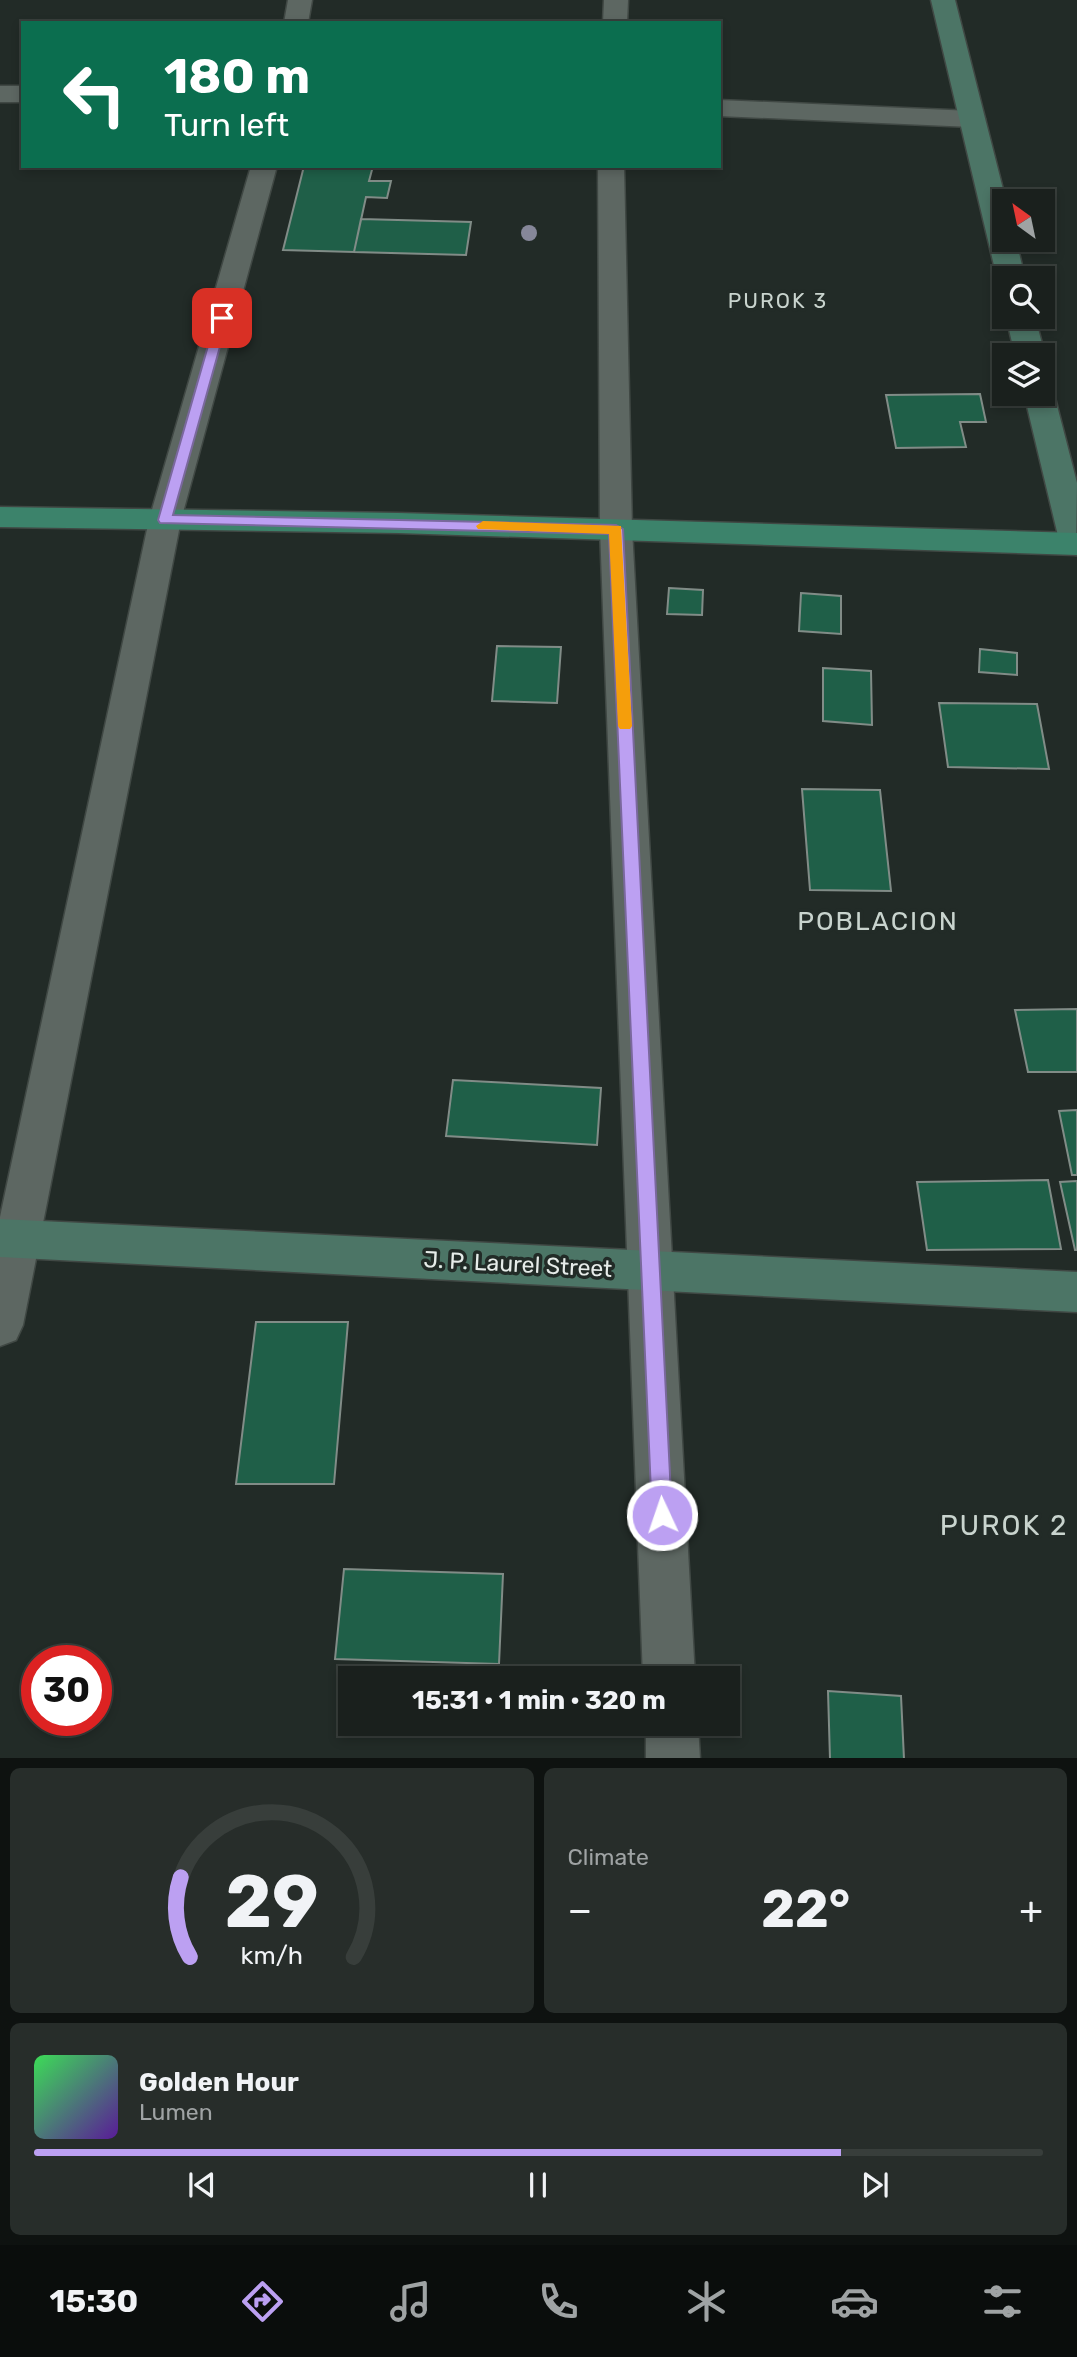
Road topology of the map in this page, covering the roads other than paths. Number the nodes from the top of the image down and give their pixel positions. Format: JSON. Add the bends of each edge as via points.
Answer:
{"nodes":[{"id":1,"x":300,"y":0,"type":"edge"},
{"id":2,"x":616,"y":0,"type":"edge"},
{"id":3,"x":943,"y":0,"type":"edge"},
{"id":4,"x":296,"y":21,"type":"edge"},
{"id":5,"x":615,"y":21,"type":"edge"},
{"id":6,"x":0,"y":94,"type":"edge"},
{"id":7,"x":21,"y":94,"type":"edge"},
{"id":8,"x":721,"y":108,"type":"edge"},
{"id":9,"x":972,"y":119,"type":"junction"},
{"id":10,"x":263,"y":168,"type":"edge"},
{"id":11,"x":611,"y":168,"type":"edge"},
{"id":12,"x":1008,"y":266,"type":"edge"},
{"id":13,"x":1042,"y":406,"type":"edge"},
{"id":14,"x":0,"y":517,"type":"edge"},
{"id":15,"x":165,"y":520,"type":"junction"},
{"id":16,"x":616,"y":529,"type":"junction"},
{"id":17,"x":1077,"y":545,"type":"edge"},
{"id":18,"x":8,"y":1239,"type":"edge"},
{"id":19,"x":650,"y":1271,"type":"junction"},
{"id":20,"x":1077,"y":1292,"type":"edge"},
{"id":21,"x":0,"y":1325,"type":"edge"},
{"id":22,"x":669,"y":1666,"type":"edge"},
{"id":23,"x":672,"y":1736,"type":"edge"},
{"id":24,"x":673,"y":1758,"type":"edge"}],
"edges":[{"from":1,"to":4,"type":"street"},
{"from":2,"to":5,"type":"street"},
{"from":3,"to":9,"type":"street"},
{"from":6,"to":7,"type":"street"},
{"from":8,"to":9,"type":"street"},
{"from":9,"to":12,"type":"street"},
{"from":10,"to":15,"type":"street"},
{"from":11,"to":16,"type":"street"},
{"from":13,"to":17,"type":"street"},
{"from":14,"to":15,"type":"main road"},
{"from":15,"to":16,"type":"main road"},
{"from":15,"to":18,"type":"street"},
{"from":16,"to":17,"type":"main road"},
{"from":16,"to":19,"type":"street"},
{"from":18,"to":19,"type":"street","name":"J. P. Laurel Street"},
{"from":18,"to":21,"type":"street"},
{"from":19,"to":20,"type":"street","name":"J. P. Laurel Street"},
{"from":19,"to":22,"type":"street"},
{"from":23,"to":24,"type":"street"}]}
